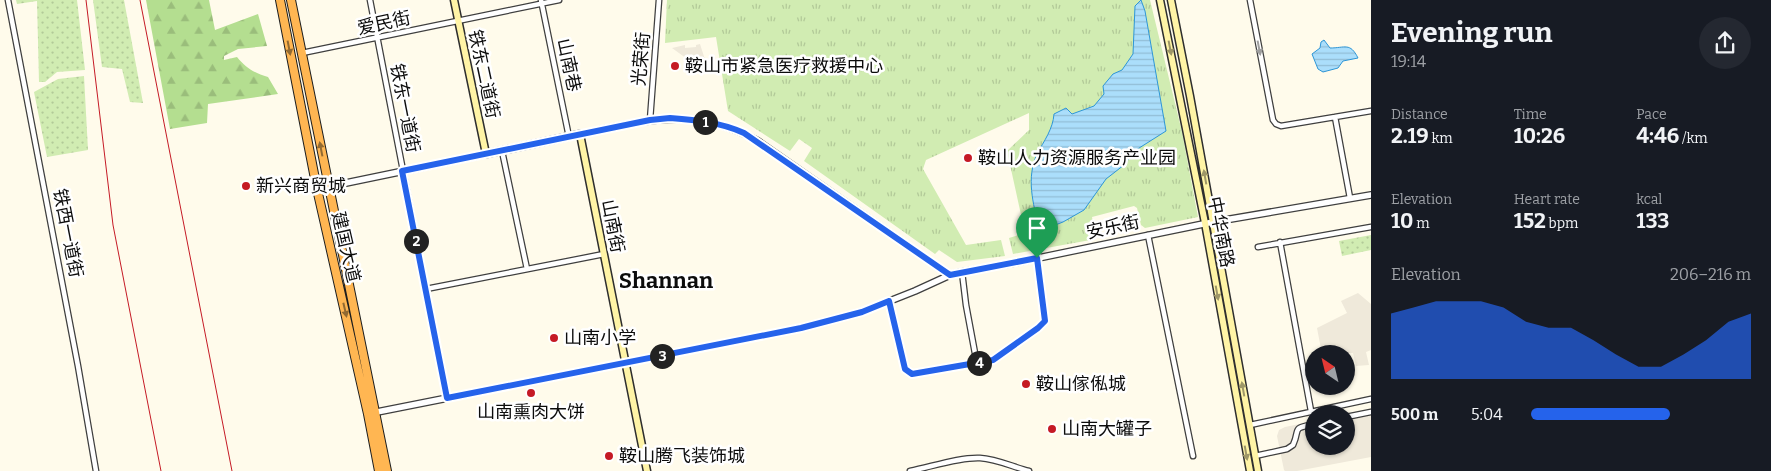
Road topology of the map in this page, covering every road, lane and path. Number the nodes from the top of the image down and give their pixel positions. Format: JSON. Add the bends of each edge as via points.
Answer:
{"nodes":[{"id":1,"x":8,"y":0,"type":"edge"},
{"id":2,"x":280,"y":0,"type":"edge"},
{"id":3,"x":291,"y":0,"type":"edge"},
{"id":4,"x":370,"y":0,"type":"edge"},
{"id":5,"x":454,"y":0,"type":"edge"},
{"id":6,"x":559,"y":0,"type":"edge"},
{"id":7,"x":659,"y":0,"type":"edge"},
{"id":8,"x":1160,"y":0,"type":"edge"},
{"id":9,"x":1171,"y":0,"type":"edge"},
{"id":10,"x":1250,"y":0,"type":"edge"},
{"id":11,"x":542,"y":2,"type":"edge"},
{"id":12,"x":458,"y":22,"type":"junction"},
{"id":13,"x":377,"y":38,"type":"junction"},
{"id":14,"x":302,"y":53,"type":"junction"},
{"id":15,"x":1371,"y":111,"type":"edge"},
{"id":16,"x":1336,"y":117,"type":"junction"},
{"id":17,"x":650,"y":120,"type":"junction"},
{"id":18,"x":580,"y":134,"type":"junction"},
{"id":19,"x":569,"y":136,"type":"junction"},
{"id":20,"x":502,"y":151,"type":"junction"},
{"id":21,"x":486,"y":154,"type":"junction"},
{"id":22,"x":402,"y":171,"type":"junction"},
{"id":23,"x":329,"y":186,"type":"junction"},
{"id":24,"x":317,"y":189,"type":"junction"},
{"id":25,"x":1371,"y":195,"type":"edge"},
{"id":26,"x":1350,"y":198,"type":"junction"},
{"id":27,"x":1213,"y":222,"type":"junction"},
{"id":28,"x":1205,"y":223,"type":"junction"},
{"id":29,"x":1371,"y":227,"type":"edge"},
{"id":30,"x":1148,"y":235,"type":"junction"},
{"id":31,"x":1280,"y":242,"type":"junction"},
{"id":32,"x":1258,"y":247,"type":"dead end"},
{"id":33,"x":604,"y":254,"type":"junction"},
{"id":34,"x":1037,"y":258,"type":"junction"},
{"id":35,"x":527,"y":269,"type":"junction"},
{"id":36,"x":962,"y":272,"type":"junction"},
{"id":37,"x":950,"y":275,"type":"junction"},
{"id":38,"x":426,"y":289,"type":"junction"},
{"id":39,"x":889,"y":301,"type":"junction"},
{"id":40,"x":626,"y":363,"type":"junction"},
{"id":41,"x":976,"y":364,"type":"junction"},
{"id":42,"x":447,"y":398,"type":"junction"},
{"id":43,"x":1371,"y":399,"type":"edge"},
{"id":44,"x":1310,"y":405,"type":"edge"},
{"id":45,"x":1341,"y":405,"type":"edge"},
{"id":46,"x":1371,"y":412,"type":"edge"},
{"id":47,"x":371,"y":413,"type":"junction"},
{"id":48,"x":1305,"y":413,"type":"edge"},
{"id":49,"x":1355,"y":416,"type":"edge"},
{"id":50,"x":1250,"y":425,"type":"junction"},
{"id":51,"x":1305,"y":426,"type":"edge"},
{"id":52,"x":1194,"y":456,"type":"dead end"},
{"id":53,"x":1255,"y":456,"type":"junction"},
{"id":54,"x":96,"y":471,"type":"edge"},
{"id":55,"x":379,"y":471,"type":"edge"},
{"id":56,"x":387,"y":471,"type":"edge"},
{"id":57,"x":647,"y":471,"type":"edge"},
{"id":58,"x":910,"y":471,"type":"edge"},
{"id":59,"x":1029,"y":471,"type":"edge"},
{"id":60,"x":1250,"y":471,"type":"edge"},
{"id":61,"x":1258,"y":471,"type":"edge"}],
"edges":[{"from":1,"to":54,"type":"street","name":"铁西一道街"},
{"from":2,"to":24,"type":"highway","name":"建国大道","one_way":true},
{"from":3,"to":14,"type":"highway","name":"建国大道"},
{"from":4,"to":13,"type":"street","name":"铁东一道街"},
{"from":5,"to":12,"type":"main road","name":"铁东二道街"},
{"from":6,"to":11,"type":"street","name":"爱民街"},
{"from":7,"to":17,"type":"street","name":"光荣街"},
{"from":8,"to":28,"type":"main road","name":"中华南路","one_way":true},
{"from":27,"to":9,"type":"main road","name":"中华南路","one_way":true},
{"from":10,"to":16,"type":"street","one_way":true,"via":[[1273,120],[1281,126]]},
{"from":11,"to":12,"type":"street","name":"爱民街"},
{"from":11,"to":19,"type":"street","name":"山南巷"},
{"from":12,"to":13,"type":"street","name":"爱民街"},
{"from":12,"to":21,"type":"main road","name":"铁东二道街"},
{"from":13,"to":14,"type":"street","name":"爱民街"},
{"from":13,"to":22,"type":"street","name":"铁东一道街"},
{"from":23,"to":14,"type":"highway","name":"建国大道","one_way":true},
{"from":15,"to":16,"type":"street"},
{"from":16,"to":26,"type":"street"},
{"from":17,"to":18,"type":"street"},
{"from":17,"to":37,"type":"street","via":[[691,120],[729,126],[744,133]]},
{"from":18,"to":19,"type":"main road"},
{"from":18,"to":33,"type":"main road","name":"山南街"},
{"from":19,"to":20,"type":"main road"},
{"from":20,"to":21,"type":"main road"},
{"from":20,"to":35,"type":"street"},
{"from":21,"to":22,"type":"street"},
{"from":22,"to":23,"type":"street"},
{"from":22,"to":38,"type":"street","name":"铁东一道街"},
{"from":23,"to":24,"type":"street"},
{"from":23,"to":47,"type":"highway","name":"建国大道"},
{"from":24,"to":47,"type":"highway","name":"建国大道","one_way":true},
{"from":25,"to":26,"type":"street","name":"安乐街"},
{"from":26,"to":27,"type":"street","name":"安乐街"},
{"from":27,"to":28,"type":"street","name":"安乐街"},
{"from":50,"to":27,"type":"main road","name":"中华南路","one_way":true},
{"from":28,"to":30,"type":"street","name":"安乐街"},
{"from":28,"to":60,"type":"main road","name":"中华南路","one_way":true},
{"from":29,"to":31,"type":"street"},
{"from":30,"to":34,"type":"street","name":"安乐街"},
{"from":30,"to":52,"type":"street"},
{"from":31,"to":32,"type":"street"},
{"from":31,"to":44,"type":"street"},
{"from":33,"to":35,"type":"street"},
{"from":33,"to":40,"type":"main road","name":"山南街"},
{"from":34,"to":36,"type":"street","name":"安乐街"},
{"from":34,"to":41,"type":"street","via":[[1045,321],[993,360]]},
{"from":35,"to":38,"type":"street"},
{"from":36,"to":37,"type":"street","name":"安乐街"},
{"from":36,"to":41,"type":"street"},
{"from":37,"to":39,"type":"street","name":"安乐街"},
{"from":38,"to":42,"type":"street","name":"铁东一道街"},
{"from":39,"to":40,"type":"street","name":"安乐街","via":[[862,312],[801,328]]},
{"from":39,"to":41,"type":"street","via":[[905,369],[912,374]]},
{"from":40,"to":42,"type":"street","name":"安乐街"},
{"from":40,"to":57,"type":"main road","name":"山南街"},
{"from":42,"to":47,"type":"street","name":"安乐街"},
{"from":43,"to":45,"type":"street"},
{"from":46,"to":49,"type":"street"},
{"from":47,"to":55,"type":"highway","name":"建国大道"},
{"from":47,"to":56,"type":"highway","name":"建国大道"},
{"from":48,"to":50,"type":"street"},
{"from":50,"to":53,"type":"main road","name":"中华南路"},
{"from":51,"to":53,"type":"street","via":[[1296,430],[1293,446]]},
{"from":53,"to":61,"type":"main road","name":"中华南路"},
{"from":58,"to":59,"type":"street","via":[[979,458]]}]}
